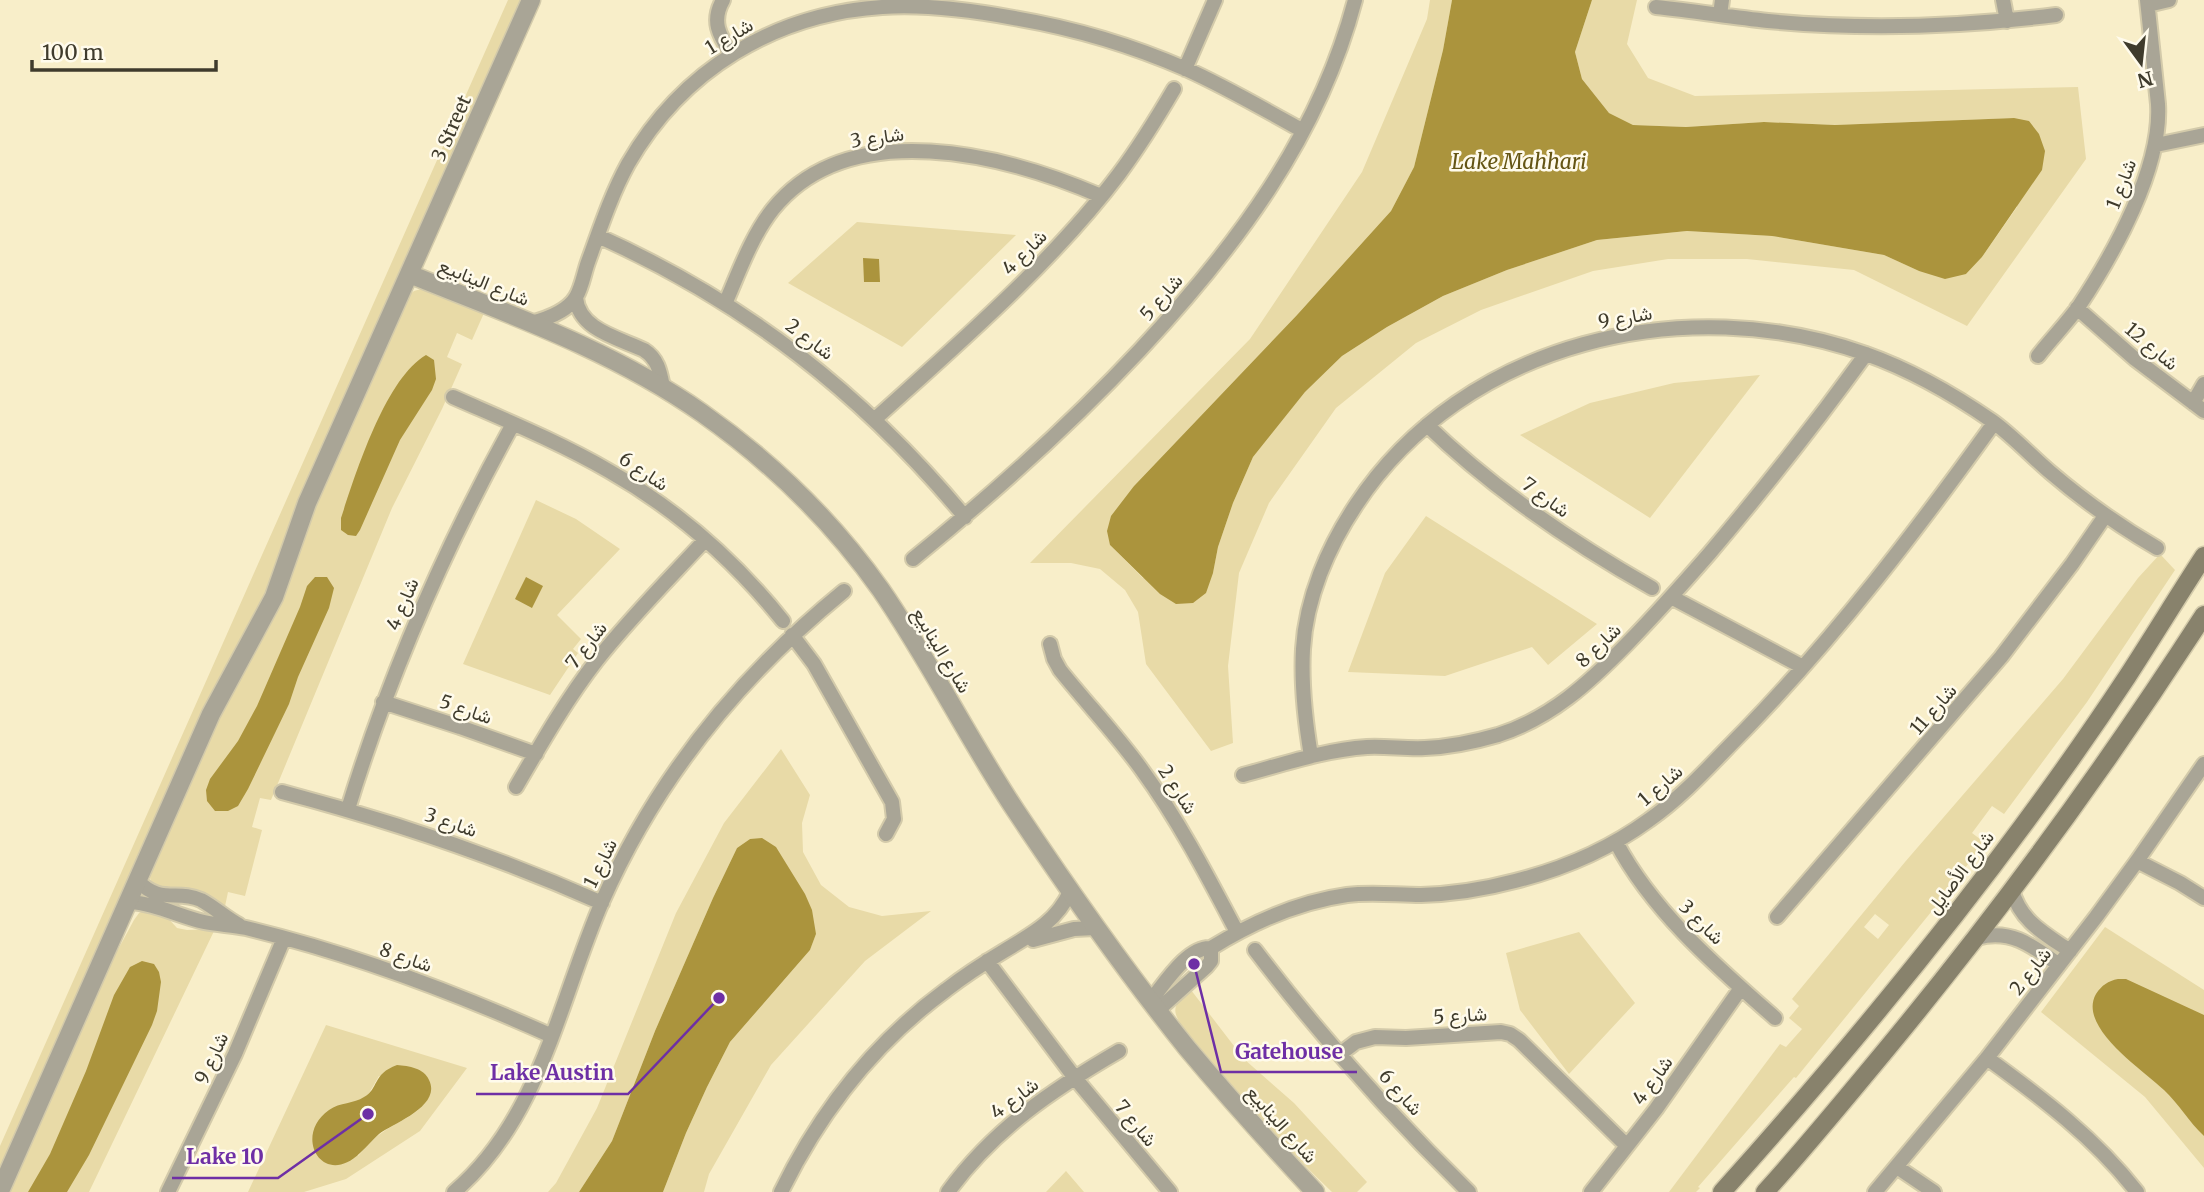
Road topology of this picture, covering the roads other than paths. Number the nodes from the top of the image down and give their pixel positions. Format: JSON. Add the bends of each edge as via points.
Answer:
{"nodes":[{"id":1,"x":531,"y":0,"type":"edge"},
{"id":2,"x":723,"y":0,"type":"edge"},
{"id":3,"x":1215,"y":0,"type":"edge"},
{"id":4,"x":1355,"y":0,"type":"edge"},
{"id":5,"x":2003,"y":0,"type":"edge"},
{"id":6,"x":2169,"y":0,"type":"edge"},
{"id":7,"x":2148,"y":2,"type":"edge"},
{"id":8,"x":1657,"y":7,"type":"dead end"},
{"id":9,"x":1721,"y":7,"type":"edge"},
{"id":10,"x":2056,"y":15,"type":"dead end"},
{"id":11,"x":2007,"y":21,"type":"junction"},
{"id":12,"x":731,"y":54,"type":"junction"},
{"id":13,"x":1185,"y":69,"type":"junction"},
{"id":14,"x":1174,"y":89,"type":"dead end"},
{"id":15,"x":1303,"y":131,"type":"junction"},
{"id":16,"x":2204,"y":135,"type":"edge"},
{"id":17,"x":2156,"y":145,"type":"junction"},
{"id":18,"x":1101,"y":196,"type":"junction"},
{"id":19,"x":598,"y":236,"type":"junction"},
{"id":20,"x":409,"y":274,"type":"junction"},
{"id":21,"x":576,"y":298,"type":"junction"},
{"id":22,"x":725,"y":304,"type":"junction"},
{"id":23,"x":2077,"y":308,"type":"junction"},
{"id":24,"x":531,"y":323,"type":"junction"},
{"id":25,"x":1866,"y":354,"type":"junction"},
{"id":26,"x":2038,"y":356,"type":"dead end"},
{"id":27,"x":2204,"y":384,"type":"edge"},
{"id":28,"x":663,"y":387,"type":"junction"},
{"id":29,"x":453,"y":397,"type":"dead end"},
{"id":30,"x":2198,"y":407,"type":"edge"},
{"id":31,"x":875,"y":419,"type":"junction"},
{"id":32,"x":1994,"y":423,"type":"junction"},
{"id":33,"x":513,"y":424,"type":"junction"},
{"id":34,"x":1427,"y":425,"type":"junction"},
{"id":35,"x":2105,"y":516,"type":"junction"},
{"id":36,"x":965,"y":517,"type":"junction"},
{"id":37,"x":705,"y":540,"type":"junction"},
{"id":38,"x":2157,"y":548,"type":"dead end"},
{"id":39,"x":2204,"y":556,"type":"edge"},
{"id":40,"x":914,"y":559,"type":"dead end"},
{"id":41,"x":1652,"y":588,"type":"dead end"},
{"id":42,"x":844,"y":591,"type":"dead end"},
{"id":43,"x":1672,"y":598,"type":"junction"},
{"id":44,"x":2204,"y":615,"type":"edge"},
{"id":45,"x":783,"y":621,"type":"dead end"},
{"id":46,"x":792,"y":635,"type":"junction"},
{"id":47,"x":1050,"y":644,"type":"dead end"},
{"id":48,"x":1803,"y":667,"type":"junction"},
{"id":49,"x":383,"y":702,"type":"junction"},
{"id":50,"x":536,"y":754,"type":"junction"},
{"id":51,"x":1311,"y":756,"type":"junction"},
{"id":52,"x":2204,"y":764,"type":"edge"},
{"id":53,"x":1243,"y":775,"type":"dead end"},
{"id":54,"x":516,"y":787,"type":"dead end"},
{"id":55,"x":282,"y":792,"type":"dead end"},
{"id":56,"x":348,"y":809,"type":"junction"},
{"id":57,"x":886,"y":834,"type":"dead end"},
{"id":58,"x":1616,"y":842,"type":"junction"},
{"id":59,"x":2137,"y":861,"type":"junction"},
{"id":60,"x":138,"y":881,"type":"junction"},
{"id":61,"x":2012,"y":890,"type":"junction"},
{"id":62,"x":1070,"y":891,"type":"junction"},
{"id":63,"x":181,"y":896,"type":"junction"},
{"id":64,"x":2204,"y":898,"type":"edge"},
{"id":65,"x":128,"y":902,"type":"junction"},
{"id":66,"x":602,"y":903,"type":"junction"},
{"id":67,"x":211,"y":907,"type":"junction"},
{"id":68,"x":175,"y":913,"type":"junction"},
{"id":69,"x":1777,"y":917,"type":"dead end"},
{"id":70,"x":2028,"y":921,"type":"junction"},
{"id":71,"x":205,"y":922,"type":"junction"},
{"id":72,"x":243,"y":928,"type":"junction"},
{"id":73,"x":1095,"y":928,"type":"junction"},
{"id":74,"x":1237,"y":932,"type":"junction"},
{"id":75,"x":284,"y":938,"type":"junction"},
{"id":76,"x":1977,"y":938,"type":"junction"},
{"id":77,"x":2015,"y":938,"type":"junction"},
{"id":78,"x":1012,"y":947,"type":"junction"},
{"id":79,"x":1255,"y":950,"type":"dead end"},
{"id":80,"x":2070,"y":951,"type":"junction"},
{"id":81,"x":988,"y":961,"type":"junction"},
{"id":82,"x":2056,"y":968,"type":"junction"},
{"id":83,"x":1741,"y":988,"type":"junction"},
{"id":84,"x":1155,"y":1005,"type":"junction"},
{"id":85,"x":1775,"y":1018,"type":"dead end"},
{"id":86,"x":552,"y":1036,"type":"junction"},
{"id":87,"x":1119,"y":1052,"type":"dead end"},
{"id":88,"x":1340,"y":1054,"type":"junction"},
{"id":89,"x":1987,"y":1058,"type":"junction"},
{"id":90,"x":1074,"y":1078,"type":"junction"},
{"id":91,"x":1627,"y":1146,"type":"junction"},
{"id":92,"x":1897,"y":1167,"type":"junction"},
{"id":93,"x":0,"y":1191,"type":"edge"},
{"id":94,"x":168,"y":1192,"type":"edge"},
{"id":95,"x":454,"y":1192,"type":"edge"},
{"id":96,"x":781,"y":1192,"type":"edge"},
{"id":97,"x":948,"y":1192,"type":"edge"},
{"id":98,"x":1170,"y":1192,"type":"edge"},
{"id":99,"x":1315,"y":1192,"type":"edge"},
{"id":100,"x":1469,"y":1192,"type":"edge"},
{"id":101,"x":1591,"y":1192,"type":"edge"},
{"id":102,"x":1722,"y":1192,"type":"edge"},
{"id":103,"x":1765,"y":1192,"type":"edge"},
{"id":104,"x":1875,"y":1192,"type":"edge"},
{"id":105,"x":1934,"y":1192,"type":"edge"},
{"id":106,"x":2137,"y":1192,"type":"edge"}],
"edges":[{"from":1,"to":20,"type":"street","name":"3 Street"},
{"from":2,"to":12,"type":"street","via":[[716,23]]},
{"from":3,"to":13,"type":"street"},
{"from":4,"to":15,"type":"street","name":"شارع 5"},
{"from":5,"to":11,"type":"street"},
{"from":6,"to":7,"type":"street"},
{"from":7,"to":17,"type":"street","name":"شارع 1","via":[[2158,104]]},
{"from":8,"to":9,"type":"street"},
{"from":9,"to":11,"type":"street","via":[[1768,21],[1872,26]]},
{"from":10,"to":11,"type":"street"},
{"from":12,"to":13,"type":"street","name":"شارع 1","via":[[780,29],[818,17],[850,10],[917,7],[1038,22]]},
{"from":12,"to":19,"type":"street","name":"شارع 1","via":[[696,80],[649,132],[628,165]]},
{"from":13,"to":15,"type":"street","name":"شارع 1"},
{"from":14,"to":18,"type":"street","name":"شارع 4","via":[[1134,154]]},
{"from":15,"to":36,"type":"street","name":"شارع 5","via":[[1255,213],[1186,299],[1093,399]]},
{"from":16,"to":17,"type":"street"},
{"from":17,"to":23,"type":"street","name":"شارع 1","via":[[2127,221]]},
{"from":18,"to":22,"type":"street","name":"شارع 3","via":[[1031,170],[987,160],[914,151],[856,156],[797,185],[774,209],[754,238]]},
{"from":18,"to":31,"type":"street","name":"شارع 4","via":[[1011,293]]},
{"from":19,"to":21,"type":"street","name":"شارع 1"},
{"from":19,"to":22,"type":"street","name":"شارع 2"},
{"from":20,"to":24,"type":"street","name":"شارع الينابيع"},
{"from":20,"to":60,"type":"street","name":"3 Street","via":[[307,503],[270,606],[211,714]]},
{"from":21,"to":24,"type":"street","via":[[551,317]]},
{"from":21,"to":28,"type":"street","via":[[579,313],[590,325],[652,356]]},
{"from":22,"to":31,"type":"street","name":"شارع 2","via":[[802,356]]},
{"from":23,"to":26,"type":"street","name":"شارع 1"},
{"from":23,"to":30,"type":"street","name":"شارع 12"},
{"from":24,"to":28,"type":"street","name":"شارع الينابيع"},
{"from":25,"to":32,"type":"street","name":"شارع 9","via":[[1933,384]]},
{"from":25,"to":34,"type":"street","name":"شارع 9","via":[[1813,339],[1748,329],[1695,328],[1622,336],[1545,356],[1510,371]]},
{"from":25,"to":43,"type":"street","name":"شارع 8","via":[[1784,465]]},
{"from":27,"to":30,"type":"street"},
{"from":28,"to":62,"type":"street","name":"شارع الينابيع","via":[[781,478],[850,550],[907,630],[986,764]]},
{"from":29,"to":33,"type":"street","name":"شارع 6"},
{"from":31,"to":36,"type":"street","name":"شارع 2"},
{"from":32,"to":35,"type":"street","name":"شارع 9"},
{"from":32,"to":48,"type":"street","name":"شارع 1","via":[[1928,515]]},
{"from":33,"to":37,"type":"street","name":"شارع 6","via":[[637,488]]},
{"from":33,"to":49,"type":"street","name":"شارع 4","via":[[439,566]]},
{"from":34,"to":41,"type":"street","name":"شارع 7","via":[[1524,506]]},
{"from":34,"to":51,"type":"street","name":"شارع 9","via":[[1363,494],[1334,542],[1317,583],[1303,646],[1302,684]]},
{"from":35,"to":38,"type":"street","name":"شارع 9"},
{"from":35,"to":69,"type":"street","name":"شارع 11","via":[[1986,676]]},
{"from":36,"to":40,"type":"street","name":"شارع 5"},
{"from":37,"to":45,"type":"street","name":"شارع 6"},
{"from":37,"to":50,"type":"street","name":"شارع 7","via":[[597,659]]},
{"from":39,"to":102,"type":"main road","name":"شارع الأصايل","via":[[2119,688],[1975,888],[1870,1020]]},
{"from":42,"to":46,"type":"street","name":"شارع 1"},
{"from":43,"to":48,"type":"street"},
{"from":43,"to":51,"type":"street","name":"شارع 8","via":[[1596,676],[1541,717],[1460,745],[1367,747]]},
{"from":44,"to":61,"type":"main road","via":[[2110,757]]},
{"from":46,"to":57,"type":"street","via":[[814,664],[892,802],[894,819]]},
{"from":46,"to":66,"type":"street","name":"شارع 1","via":[[695,744],[640,826]]},
{"from":47,"to":74,"type":"street","name":"شارع 2","via":[[1060,670],[1118,738],[1171,813]]},
{"from":48,"to":58,"type":"street","name":"شارع 1","via":[[1680,795]]},
{"from":49,"to":50,"type":"street","name":"شارع 5"},
{"from":49,"to":56,"type":"street","name":"شارع 4"},
{"from":50,"to":54,"type":"street","name":"شارع 7"},
{"from":51,"to":53,"type":"street","name":"شارع 8"},
{"from":52,"to":59,"type":"street","name":"شارع 2"},
{"from":55,"to":56,"type":"street","name":"شارع 3"},
{"from":56,"to":66,"type":"street","name":"شارع 3","via":[[502,861]]},
{"from":58,"to":74,"type":"street","name":"شارع 1","via":[[1514,882],[1466,891],[1377,893],[1319,901],[1272,915]]},
{"from":58,"to":83,"type":"street","name":"شارع 3","via":[[1657,904]]},
{"from":59,"to":64,"type":"street"},
{"from":59,"to":80,"type":"street","name":"شارع 2"},
{"from":60,"to":63,"type":"street","name":"شارع 8","via":[[160,895]]},
{"from":60,"to":65,"type":"street","name":"3 Street"},
{"from":61,"to":70,"type":"street"},
{"from":61,"to":76,"type":"main road"},
{"from":62,"to":73,"type":"street","name":"شارع الينابيع"},
{"from":62,"to":78,"type":"street","via":[[1051,921]]},
{"from":63,"to":67,"type":"street","name":"شارع 8"},
{"from":63,"to":68,"type":"street"},
{"from":65,"to":68,"type":"street"},
{"from":65,"to":93,"type":"street","name":"3 Street"},
{"from":66,"to":86,"type":"street","name":"شارع 1"},
{"from":67,"to":71,"type":"street"},
{"from":67,"to":72,"type":"street","name":"شارع 8"},
{"from":68,"to":71,"type":"street","via":[[191,928]]},
{"from":70,"to":77,"type":"street","name":"شارع 2"},
{"from":70,"to":80,"type":"street"},
{"from":71,"to":72,"type":"street","name":"شارع 8"},
{"from":72,"to":75,"type":"street","name":"شارع 8"},
{"from":73,"to":78,"type":"street","via":[[1060,932]]},
{"from":73,"to":84,"type":"street","name":"شارع الينابيع"},
{"from":74,"to":84,"type":"street","name":"شارع 1","via":[[1211,948],[1207,967]]},
{"from":75,"to":86,"type":"street","name":"شارع 8","via":[[429,985]]},
{"from":75,"to":94,"type":"street","name":"شارع 9","via":[[235,1054]]},
{"from":76,"to":77,"type":"street","via":[[1996,934]]},
{"from":76,"to":103,"type":"main road"},
{"from":77,"to":82,"type":"street"},
{"from":78,"to":81,"type":"street"},
{"from":79,"to":88,"type":"street","name":"شارع 6"},
{"from":80,"to":82,"type":"street","name":"شارع 2"},
{"from":81,"to":90,"type":"street"},
{"from":81,"to":96,"type":"street","via":[[911,1018],[851,1079],[812,1135]]},
{"from":82,"to":89,"type":"street","name":"شارع 2"},
{"from":83,"to":85,"type":"street","name":"شارع 3"},
{"from":83,"to":91,"type":"street","name":"شارع 4"},
{"from":84,"to":99,"type":"street","name":"شارع الينابيع","via":[[1211,1076]]},
{"from":86,"to":95,"type":"street","name":"شارع 1","via":[[507,1131]]},
{"from":87,"to":90,"type":"street","name":"شارع 4"},
{"from":88,"to":91,"type":"street","name":"شارع 5","via":[[1356,1042],[1375,1037],[1510,1034]]},
{"from":88,"to":100,"type":"street","name":"شارع 6"},
{"from":89,"to":92,"type":"street","name":"شارع 2"},
{"from":89,"to":106,"type":"street","via":[[2066,1118]]},
{"from":90,"to":97,"type":"street","name":"شارع 4","via":[[1003,1130]]},
{"from":90,"to":98,"type":"street","name":"شارع 7"},
{"from":91,"to":101,"type":"street","name":"شارع 4"},
{"from":92,"to":104,"type":"street","name":"شارع 2"},
{"from":92,"to":105,"type":"street"}]}
